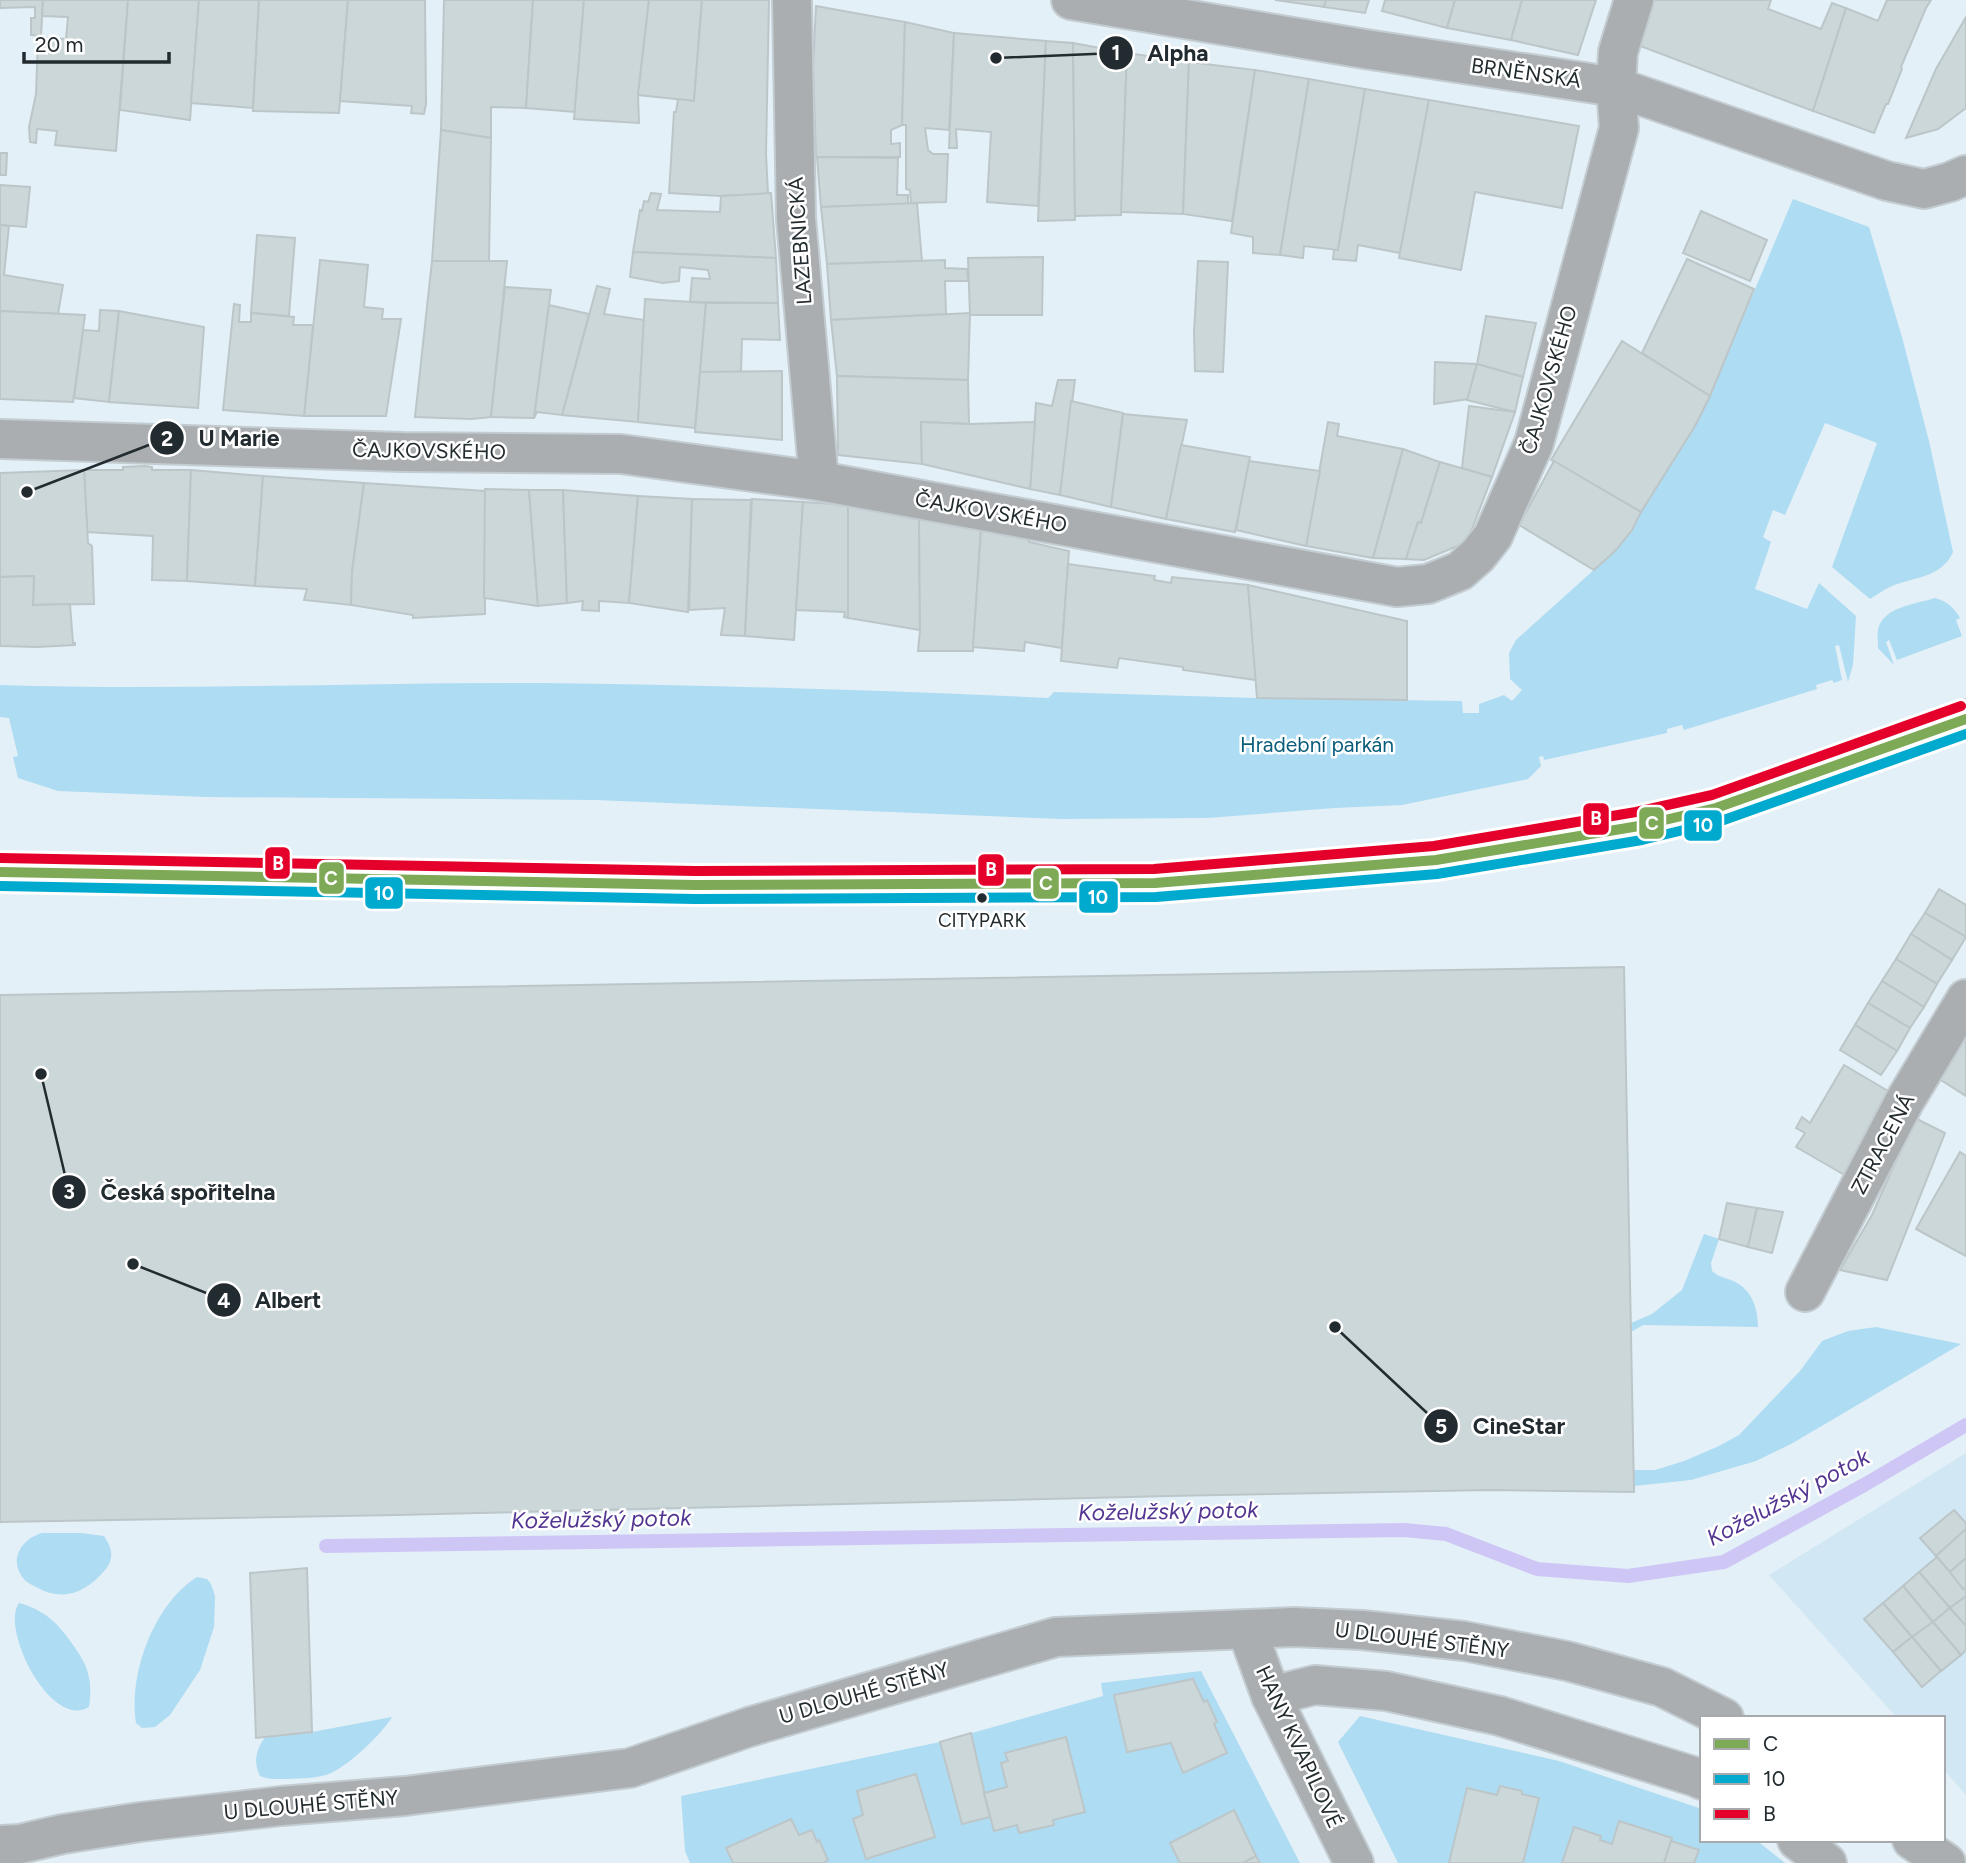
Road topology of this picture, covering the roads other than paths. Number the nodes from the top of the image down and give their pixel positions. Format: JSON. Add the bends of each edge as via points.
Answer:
{"nodes":[{"id":1,"x":792,"y":0,"type":"edge"},
{"id":2,"x":1071,"y":0,"type":"edge"},
{"id":3,"x":1634,"y":0,"type":"edge"},
{"id":4,"x":1616,"y":87,"type":"junction"},
{"id":5,"x":1966,"y":175,"type":"edge"},
{"id":6,"x":0,"y":439,"type":"edge"},
{"id":7,"x":819,"y":481,"type":"junction"},
{"id":8,"x":1966,"y":719,"type":"edge"},
{"id":9,"x":0,"y":872,"type":"edge"},
{"id":10,"x":1966,"y":999,"type":"edge"},
{"id":11,"x":1805,"y":1292,"type":"dead end"},
{"id":12,"x":1247,"y":1630,"type":"junction"},
{"id":13,"x":1270,"y":1696,"type":"junction"},
{"id":14,"x":1720,"y":1716,"type":"edge"},
{"id":15,"x":1700,"y":1779,"type":"edge"},
{"id":16,"x":1800,"y":1842,"type":"edge"},
{"id":17,"x":1915,"y":1842,"type":"edge"},
{"id":18,"x":0,"y":1845,"type":"edge"},
{"id":19,"x":1353,"y":1863,"type":"edge"},
{"id":20,"x":1827,"y":1863,"type":"edge"},
{"id":21,"x":1946,"y":1863,"type":"edge"}],
"edges":[{"from":1,"to":7,"type":"street","name":"LAZEBNICKÁ","via":[[796,219]]},
{"from":2,"to":4,"type":"street","name":"BRNĚNSKÁ"},
{"from":3,"to":4,"type":"street","name":"ČAJKOVSKÉHO","via":[[1619,52]]},
{"from":4,"to":5,"type":"street","name":"BRNĚNSKÁ","via":[[1887,181],[1924,190]]},
{"from":4,"to":7,"type":"street","name":"ČAJKOVSKÉHO","via":[[1619,128],[1534,443],[1493,536],[1460,571],[1428,584],[1396,587]]},
{"from":6,"to":7,"type":"street","name":"ČAJKOVSKÉHO","via":[[621,454]]},
{"from":8,"to":9,"type":"main road","via":[[1716,808],[1639,826],[1436,860],[1155,883],[695,885]]},
{"from":10,"to":11,"type":"street","name":"ZTRACENÁ","via":[[1905,1102]]},
{"from":12,"to":13,"type":"street","name":"HANY KVAPILOVÉ"},
{"from":12,"to":14,"type":"street","name":"U DLOUHÉ STĚNY","via":[[1362,1630],[1464,1642],[1567,1661],[1662,1688]]},
{"from":12,"to":18,"type":"street","name":"U DLOUHÉ STĚNY","via":[[1056,1637],[749,1727],[630,1768],[140,1822]]},
{"from":13,"to":15,"type":"street","via":[[1315,1685],[1386,1691],[1500,1716]]},
{"from":13,"to":19,"type":"street","name":"HANY KVAPILOVÉ"},
{"from":16,"to":20,"type":"street"},
{"from":17,"to":21,"type":"street"}]}
